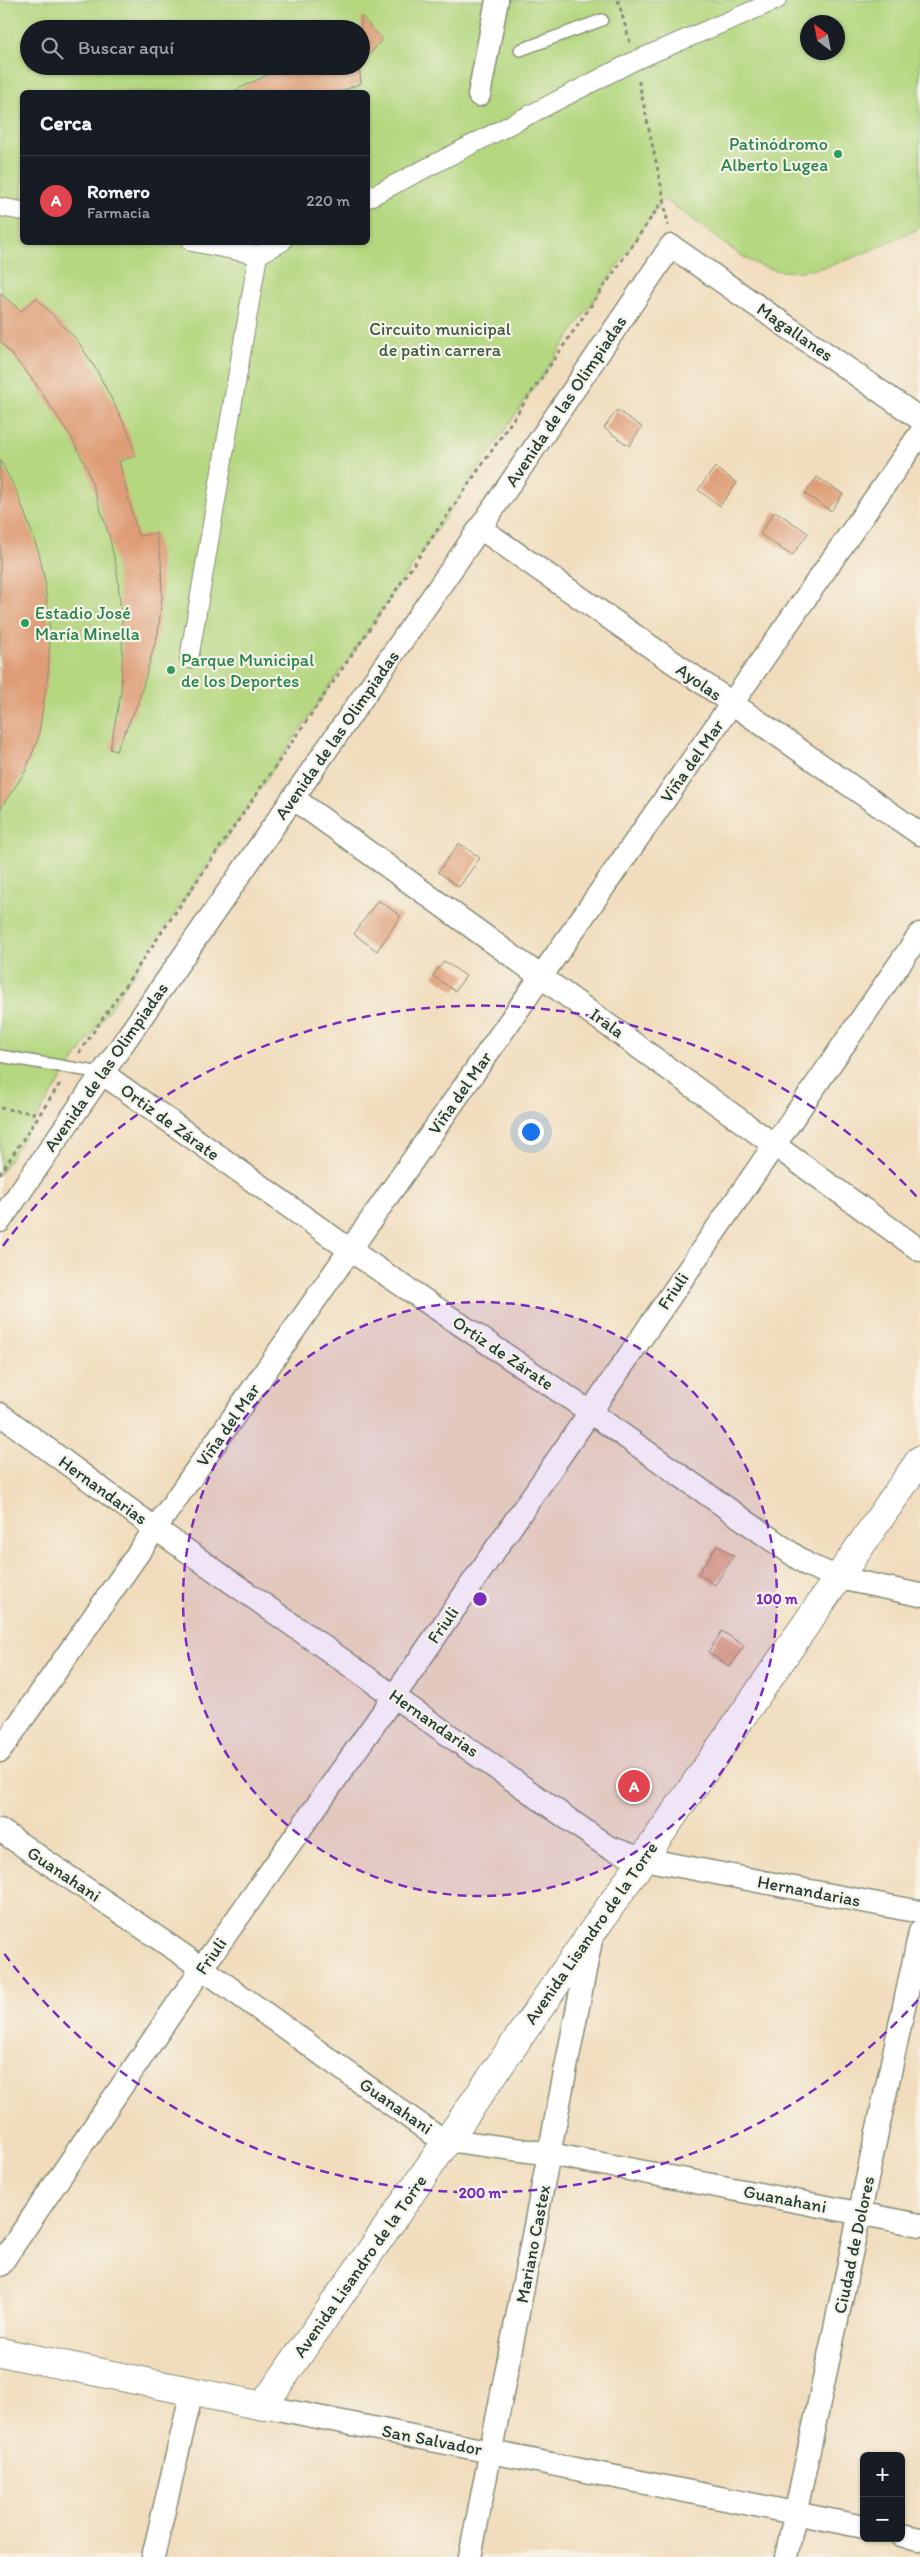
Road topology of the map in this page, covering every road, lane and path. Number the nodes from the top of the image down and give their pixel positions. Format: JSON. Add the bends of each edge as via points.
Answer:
{"nodes":[{"id":1,"x":497,"y":0,"type":"edge"},
{"id":2,"x":618,"y":0,"type":"edge"},
{"id":3,"x":777,"y":0,"type":"edge"},
{"id":4,"x":602,"y":20,"type":"dead end"},
{"id":5,"x":520,"y":50,"type":"dead end"},
{"id":6,"x":634,"y":61,"type":"junction"},
{"id":7,"x":478,"y":95,"type":"dead end"},
{"id":8,"x":370,"y":197,"type":"edge"},
{"id":9,"x":664,"y":199,"type":"junction"},
{"id":10,"x":0,"y":207,"type":"edge"},
{"id":11,"x":20,"y":211,"type":"edge"},
{"id":12,"x":207,"y":245,"type":"edge"},
{"id":13,"x":276,"y":245,"type":"edge"},
{"id":14,"x":670,"y":246,"type":"junction"},
{"id":15,"x":258,"y":255,"type":"junction"},
{"id":16,"x":920,"y":419,"type":"edge"},
{"id":17,"x":920,"y":434,"type":"edge"},
{"id":18,"x":480,"y":528,"type":"junction"},
{"id":19,"x":189,"y":659,"type":"dead end"},
{"id":20,"x":731,"y":704,"type":"junction"},
{"id":21,"x":293,"y":798,"type":"junction"},
{"id":22,"x":920,"y":834,"type":"edge"},
{"id":23,"x":920,"y":934,"type":"edge"},
{"id":24,"x":542,"y":976,"type":"junction"},
{"id":25,"x":0,"y":1056,"type":"edge"},
{"id":26,"x":69,"y":1068,"type":"junction"},
{"id":27,"x":102,"y":1073,"type":"junction"},
{"id":28,"x":0,"y":1108,"type":"edge"},
{"id":29,"x":40,"y":1114,"type":"junction"},
{"id":30,"x":774,"y":1144,"type":"junction"},
{"id":31,"x":0,"y":1174,"type":"edge"},
{"id":32,"x":0,"y":1221,"type":"edge"},
{"id":33,"x":350,"y":1250,"type":"junction"},
{"id":34,"x":920,"y":1250,"type":"edge"},
{"id":35,"x":590,"y":1412,"type":"junction"},
{"id":36,"x":0,"y":1414,"type":"edge"},
{"id":37,"x":920,"y":1460,"type":"edge"},
{"id":38,"x":156,"y":1529,"type":"junction"},
{"id":39,"x":838,"y":1578,"type":"junction"},
{"id":40,"x":920,"y":1595,"type":"edge"},
{"id":41,"x":395,"y":1695,"type":"junction"},
{"id":42,"x":0,"y":1751,"type":"edge"},
{"id":43,"x":0,"y":1830,"type":"edge"},
{"id":44,"x":643,"y":1859,"type":"junction"},
{"id":45,"x":920,"y":1912,"type":"edge"},
{"id":46,"x":593,"y":1930,"type":"junction"},
{"id":47,"x":920,"y":1932,"type":"edge"},
{"id":48,"x":202,"y":1968,"type":"junction"},
{"id":49,"x":448,"y":2140,"type":"junction"},
{"id":50,"x":550,"y":2154,"type":"junction"},
{"id":51,"x":862,"y":2214,"type":"junction"},
{"id":52,"x":920,"y":2225,"type":"edge"},
{"id":53,"x":0,"y":2265,"type":"edge"},
{"id":54,"x":0,"y":2352,"type":"edge"},
{"id":55,"x":192,"y":2391,"type":"junction"},
{"id":56,"x":263,"y":2406,"type":"junction"},
{"id":57,"x":492,"y":2452,"type":"junction"},
{"id":58,"x":796,"y":2512,"type":"junction"},
{"id":59,"x":860,"y":2526,"type":"edge"},
{"id":60,"x":905,"y":2536,"type":"edge"},
{"id":61,"x":920,"y":2539,"type":"edge"},
{"id":62,"x":153,"y":2557,"type":"edge"},
{"id":63,"x":470,"y":2557,"type":"edge"},
{"id":64,"x":786,"y":2557,"type":"edge"}],
"edges":[{"from":1,"to":7,"type":"street"},
{"from":2,"to":6,"type":"path"},
{"from":3,"to":6,"type":"street"},
{"from":4,"to":5,"type":"lane"},
{"from":6,"to":8,"type":"street"},
{"from":6,"to":9,"type":"path"},
{"from":9,"to":14,"type":"path"},
{"from":9,"to":26,"type":"path"},
{"from":10,"to":11,"type":"street"},
{"from":12,"to":15,"type":"street"},
{"from":13,"to":15,"type":"street"},
{"from":14,"to":16,"type":"street","name":"Magallanes"},
{"from":14,"to":18,"type":"street","name":"Avenida de las Olimpiadas"},
{"from":15,"to":19,"type":"street"},
{"from":17,"to":20,"type":"street","name":"Viña del Mar"},
{"from":18,"to":20,"type":"street","name":"Ayolas"},
{"from":18,"to":21,"type":"street","name":"Avenida de las Olimpiadas"},
{"from":20,"to":22,"type":"street","name":"Ayolas"},
{"from":20,"to":24,"type":"street","name":"Viña del Mar"},
{"from":21,"to":24,"type":"street","name":"Irala"},
{"from":21,"to":27,"type":"street","name":"Avenida de las Olimpiadas"},
{"from":23,"to":30,"type":"street","name":"Friuli"},
{"from":24,"to":30,"type":"street","name":"Irala"},
{"from":24,"to":33,"type":"street","name":"Viña del Mar"},
{"from":25,"to":26,"type":"lane"},
{"from":26,"to":27,"type":"lane"},
{"from":26,"to":29,"type":"path"},
{"from":27,"to":32,"type":"street","name":"Avenida de las Olimpiadas"},
{"from":27,"to":33,"type":"street","name":"Ortiz de Zárate"},
{"from":28,"to":29,"type":"path"},
{"from":29,"to":31,"type":"path"},
{"from":30,"to":34,"type":"street","name":"Irala"},
{"from":30,"to":35,"type":"street","name":"Friuli"},
{"from":33,"to":35,"type":"street","name":"Ortiz de Zárate"},
{"from":33,"to":38,"type":"street","name":"Viña del Mar"},
{"from":35,"to":39,"type":"street","name":"Ortiz de Zárate","via":[[808,1565]]},
{"from":35,"to":41,"type":"street","name":"Friuli"},
{"from":36,"to":38,"type":"street","name":"Hernandarias"},
{"from":37,"to":39,"type":"street","name":"Avenida Lisandro de la Torre"},
{"from":38,"to":41,"type":"street","name":"Hernandarias"},
{"from":38,"to":42,"type":"street","name":"Viña del Mar"},
{"from":39,"to":40,"type":"street","name":"Ortiz de Zárate"},
{"from":39,"to":44,"type":"street","name":"Avenida Lisandro de la Torre"},
{"from":41,"to":44,"type":"street","name":"Hernandarias","via":[[608,1847]]},
{"from":41,"to":48,"type":"street","name":"Friuli"},
{"from":43,"to":48,"type":"street","name":"Guanahani"},
{"from":44,"to":45,"type":"street","name":"Hernandarias"},
{"from":44,"to":46,"type":"street","name":"Avenida Lisandro de la Torre"},
{"from":46,"to":49,"type":"street","name":"Avenida Lisandro de la Torre"},
{"from":46,"to":50,"type":"street","name":"Mariano Castex"},
{"from":47,"to":51,"type":"street","name":"Ciudad de Dolores"},
{"from":48,"to":49,"type":"street","name":"Guanahani","via":[[430,2132]]},
{"from":48,"to":53,"type":"street","name":"Friuli"},
{"from":49,"to":50,"type":"street","name":"Guanahani"},
{"from":49,"to":56,"type":"street","name":"Avenida Lisandro de la Torre"},
{"from":50,"to":51,"type":"street","name":"Guanahani"},
{"from":50,"to":57,"type":"street","name":"Mariano Castex"},
{"from":51,"to":52,"type":"street","name":"Guanahani"},
{"from":51,"to":58,"type":"street","name":"Ciudad de Dolores"},
{"from":54,"to":55,"type":"street","name":"San Salvador"},
{"from":55,"to":56,"type":"street","name":"San Salvador"},
{"from":55,"to":62,"type":"street"},
{"from":56,"to":57,"type":"street","name":"San Salvador"},
{"from":57,"to":58,"type":"street","name":"San Salvador"},
{"from":57,"to":63,"type":"street","name":"Mariano Castex"},
{"from":58,"to":59,"type":"street","name":"San Salvador"},
{"from":58,"to":64,"type":"street","name":"Ciudad de Dolores"},
{"from":60,"to":61,"type":"street"}]}
